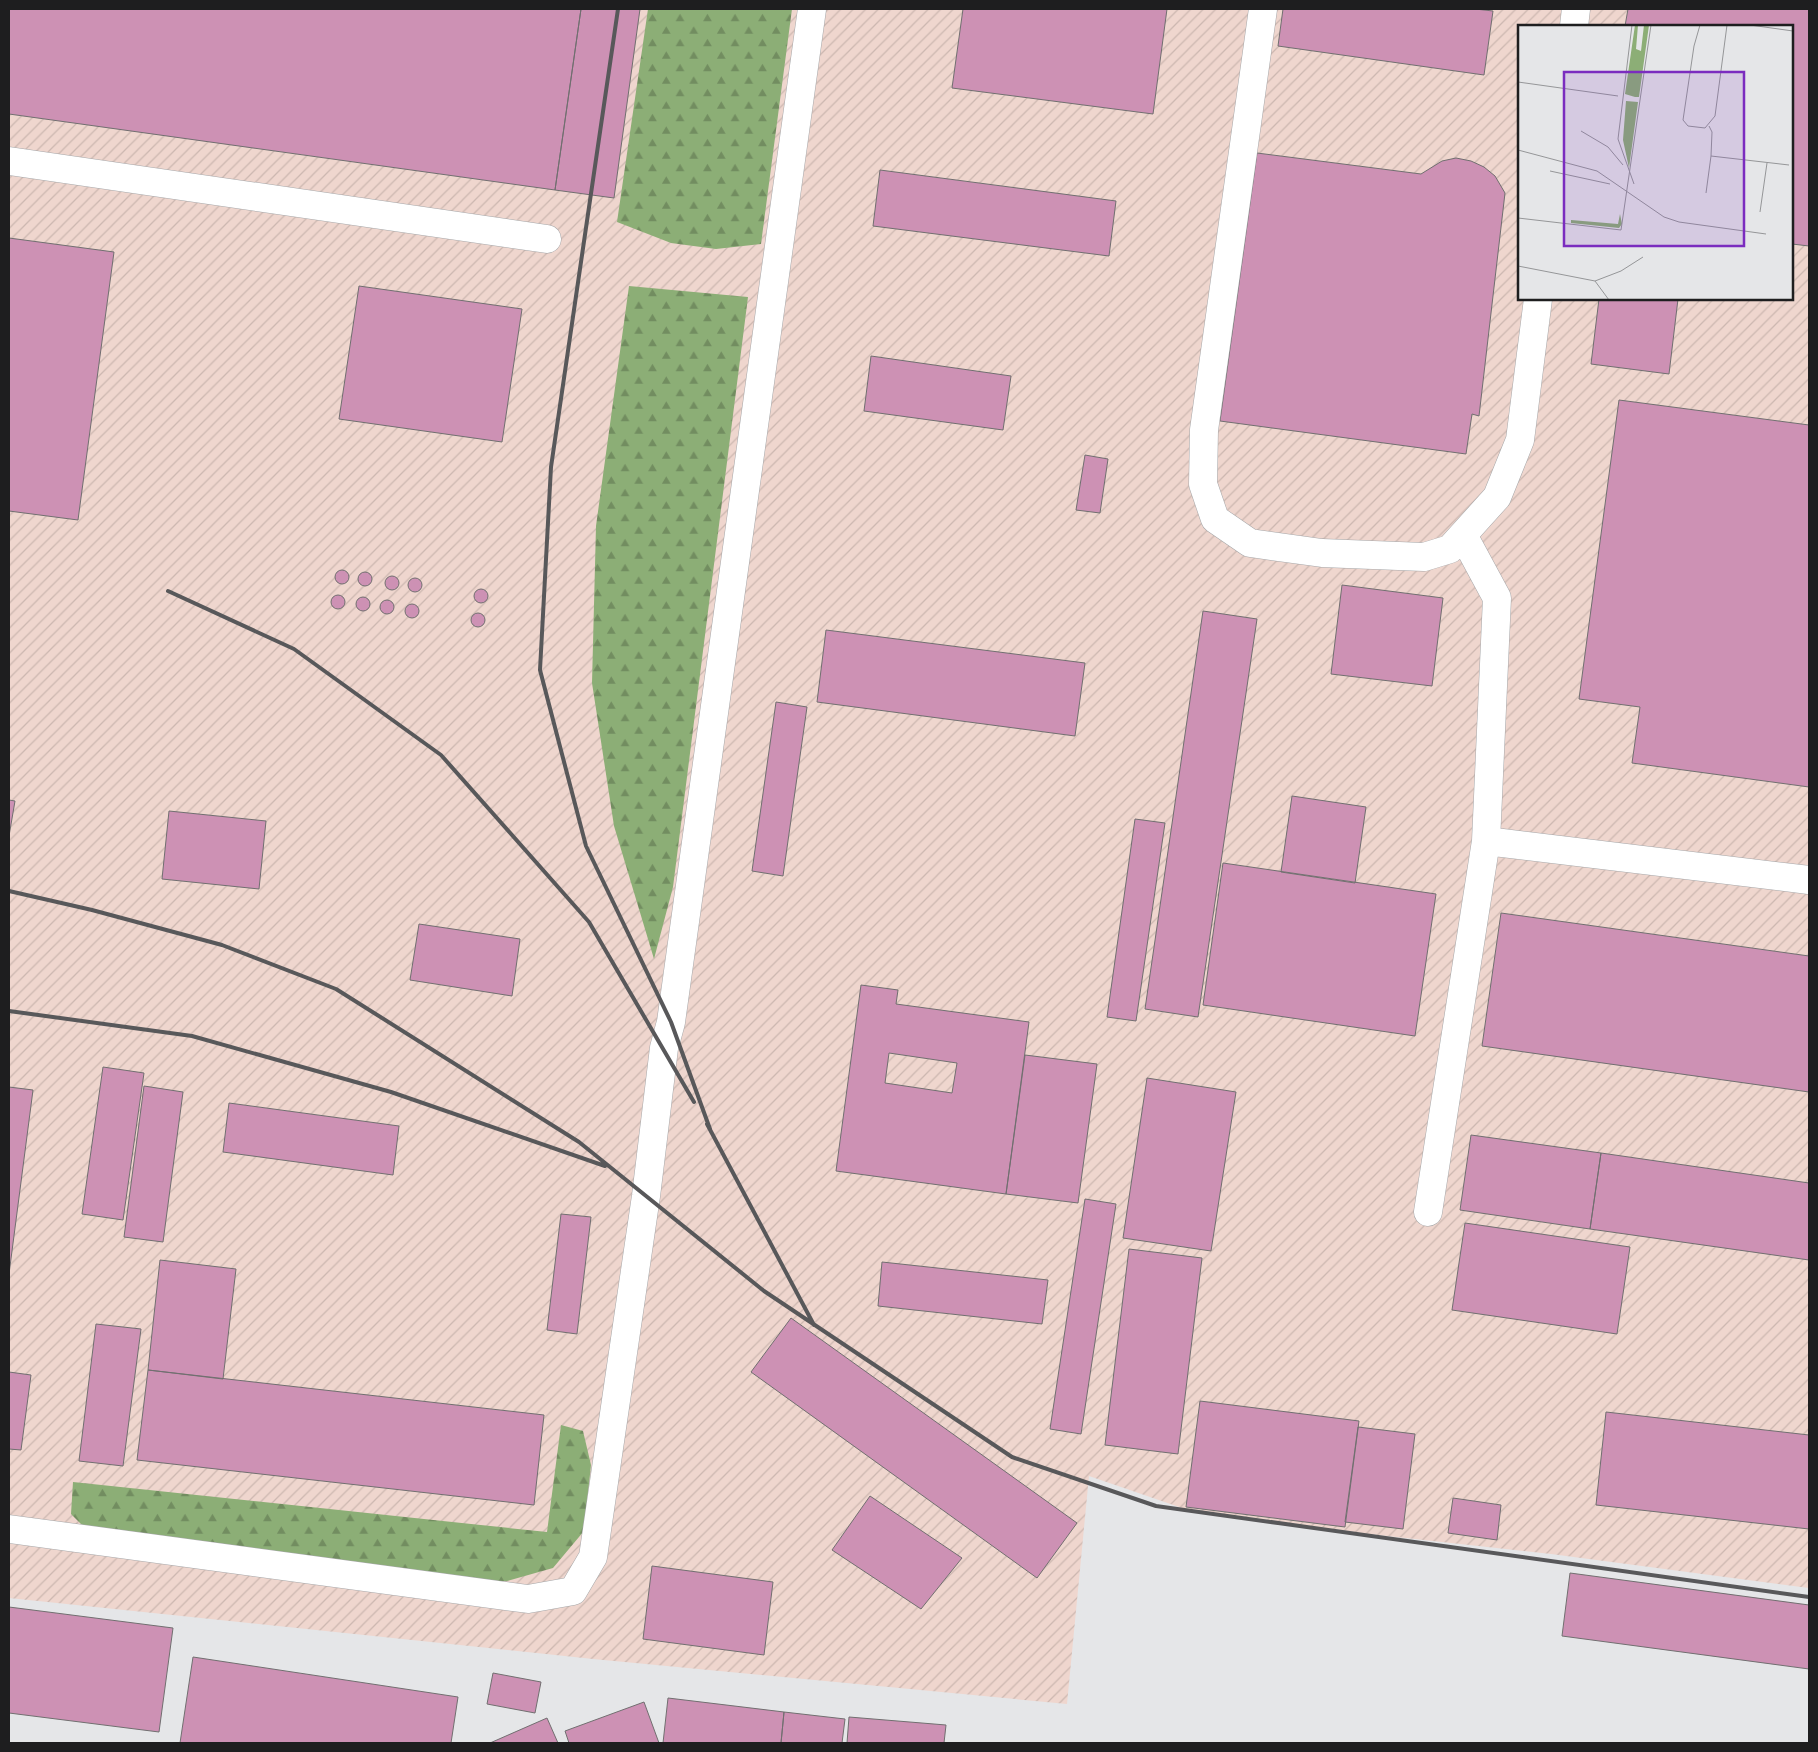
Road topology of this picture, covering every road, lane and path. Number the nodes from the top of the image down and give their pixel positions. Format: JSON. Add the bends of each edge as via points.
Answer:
{"nodes":[{"id":1,"x":812,"y":9,"type":"edge"},
{"id":2,"x":1263,"y":9,"type":"edge"},
{"id":3,"x":1576,"y":9,"type":"edge"},
{"id":4,"x":1574,"y":25,"type":"edge"},
{"id":5,"x":9,"y":161,"type":"edge"},
{"id":6,"x":547,"y":239,"type":"dead end"},
{"id":7,"x":1538,"y":300,"type":"edge"},
{"id":8,"x":1463,"y":535,"type":"junction"},
{"id":9,"x":1486,"y":841,"type":"junction"},
{"id":10,"x":1809,"y":880,"type":"edge"},
{"id":11,"x":1428,"y":1212,"type":"dead end"},
{"id":12,"x":9,"y":1529,"type":"edge"}],
"edges":[{"from":1,"to":12,"type":"lane","via":[[593,1557],[573,1591],[528,1599]]},
{"from":2,"to":8,"type":"lane","via":[[1204,430],[1203,484],[1215,519],[1250,544],[1322,553],[1424,557],[1450,549]]},
{"from":3,"to":4,"type":"lane"},
{"from":5,"to":6,"type":"lane"},
{"from":7,"to":8,"type":"lane","via":[[1520,440],[1498,497]]},
{"from":8,"to":9,"type":"lane","via":[[1497,598]]},
{"from":9,"to":10,"type":"lane"},
{"from":9,"to":11,"type":"lane"}]}
